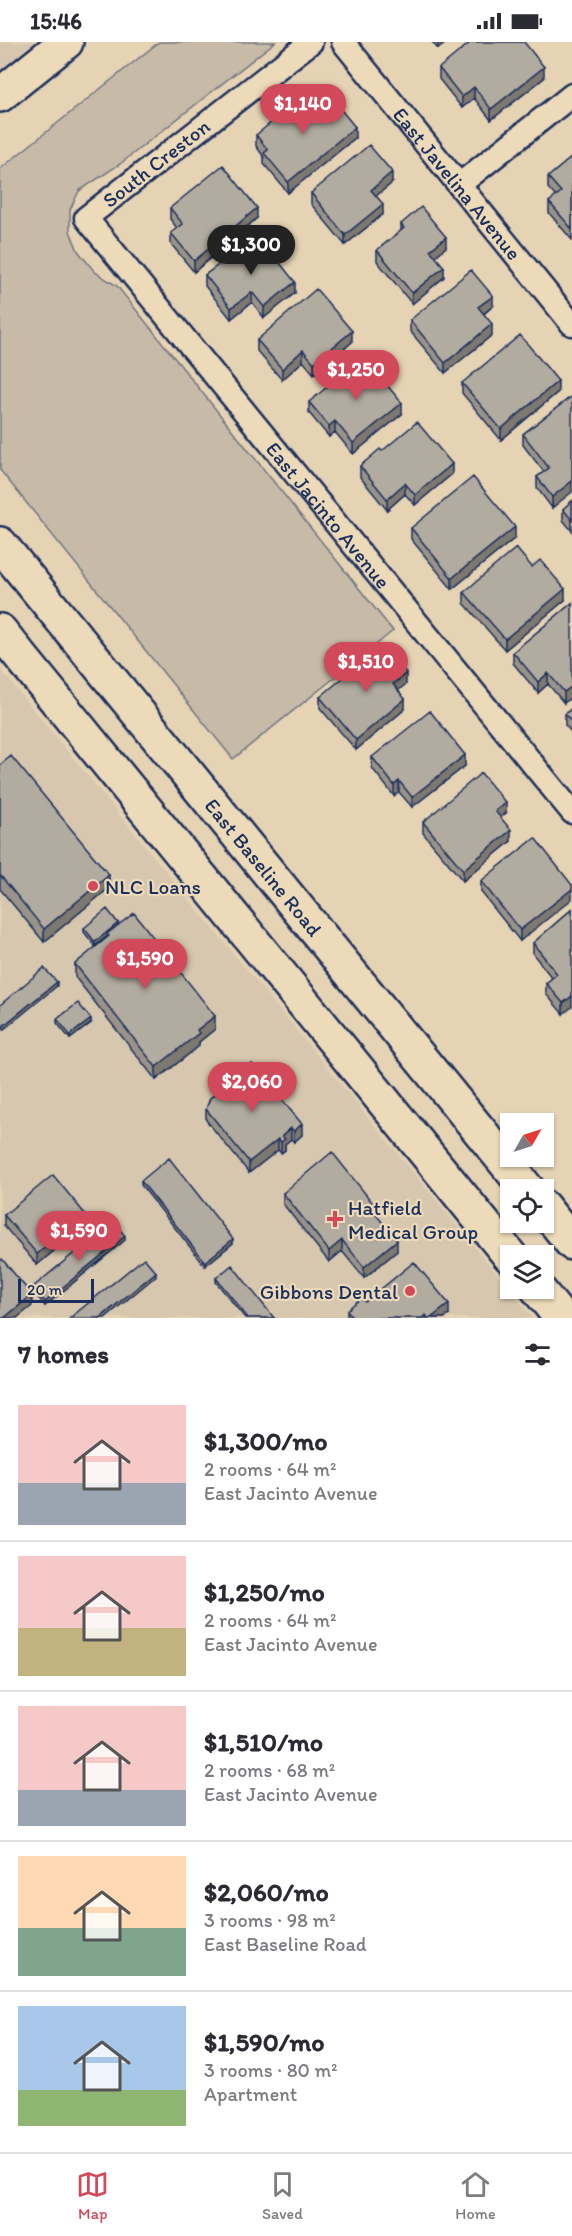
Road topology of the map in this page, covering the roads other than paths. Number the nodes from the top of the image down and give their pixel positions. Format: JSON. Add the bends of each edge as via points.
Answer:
{"nodes":[{"id":1,"x":66,"y":42,"type":"edge"},
{"id":2,"x":311,"y":42,"type":"edge"},
{"id":3,"x":343,"y":42,"type":"edge"},
{"id":4,"x":0,"y":95,"type":"edge"},
{"id":5,"x":572,"y":95,"type":"edge"},
{"id":6,"x":459,"y":185,"type":"junction"},
{"id":7,"x":86,"y":218,"type":"joint"},
{"id":8,"x":572,"y":324,"type":"edge"},
{"id":9,"x":0,"y":544,"type":"edge"},
{"id":10,"x":0,"y":631,"type":"edge"},
{"id":11,"x":572,"y":812,"type":"edge"},
{"id":12,"x":519,"y":1179,"type":"edge"},
{"id":13,"x":554,"y":1221,"type":"edge"},
{"id":14,"x":572,"y":1243,"type":"edge"},
{"id":15,"x":501,"y":1245,"type":"edge"},
{"id":16,"x":546,"y":1299,"type":"edge"},
{"id":17,"x":561,"y":1318,"type":"edge"}],
"edges":[{"from":1,"to":4,"type":"main road"},
{"from":2,"to":7,"type":"street","name":"South Creston"},
{"from":3,"to":6,"type":"street","name":"East Javelina Avenue"},
{"from":5,"to":6,"type":"street"},
{"from":6,"to":8,"type":"street","name":"East Javelina Avenue"},
{"from":7,"to":11,"type":"street","name":"East Jacinto Avenue"},
{"from":9,"to":12,"type":"main road","name":"East Baseline Road"},
{"from":10,"to":15,"type":"main road"},
{"from":13,"to":14,"type":"main road"},
{"from":16,"to":17,"type":"main road"}]}
